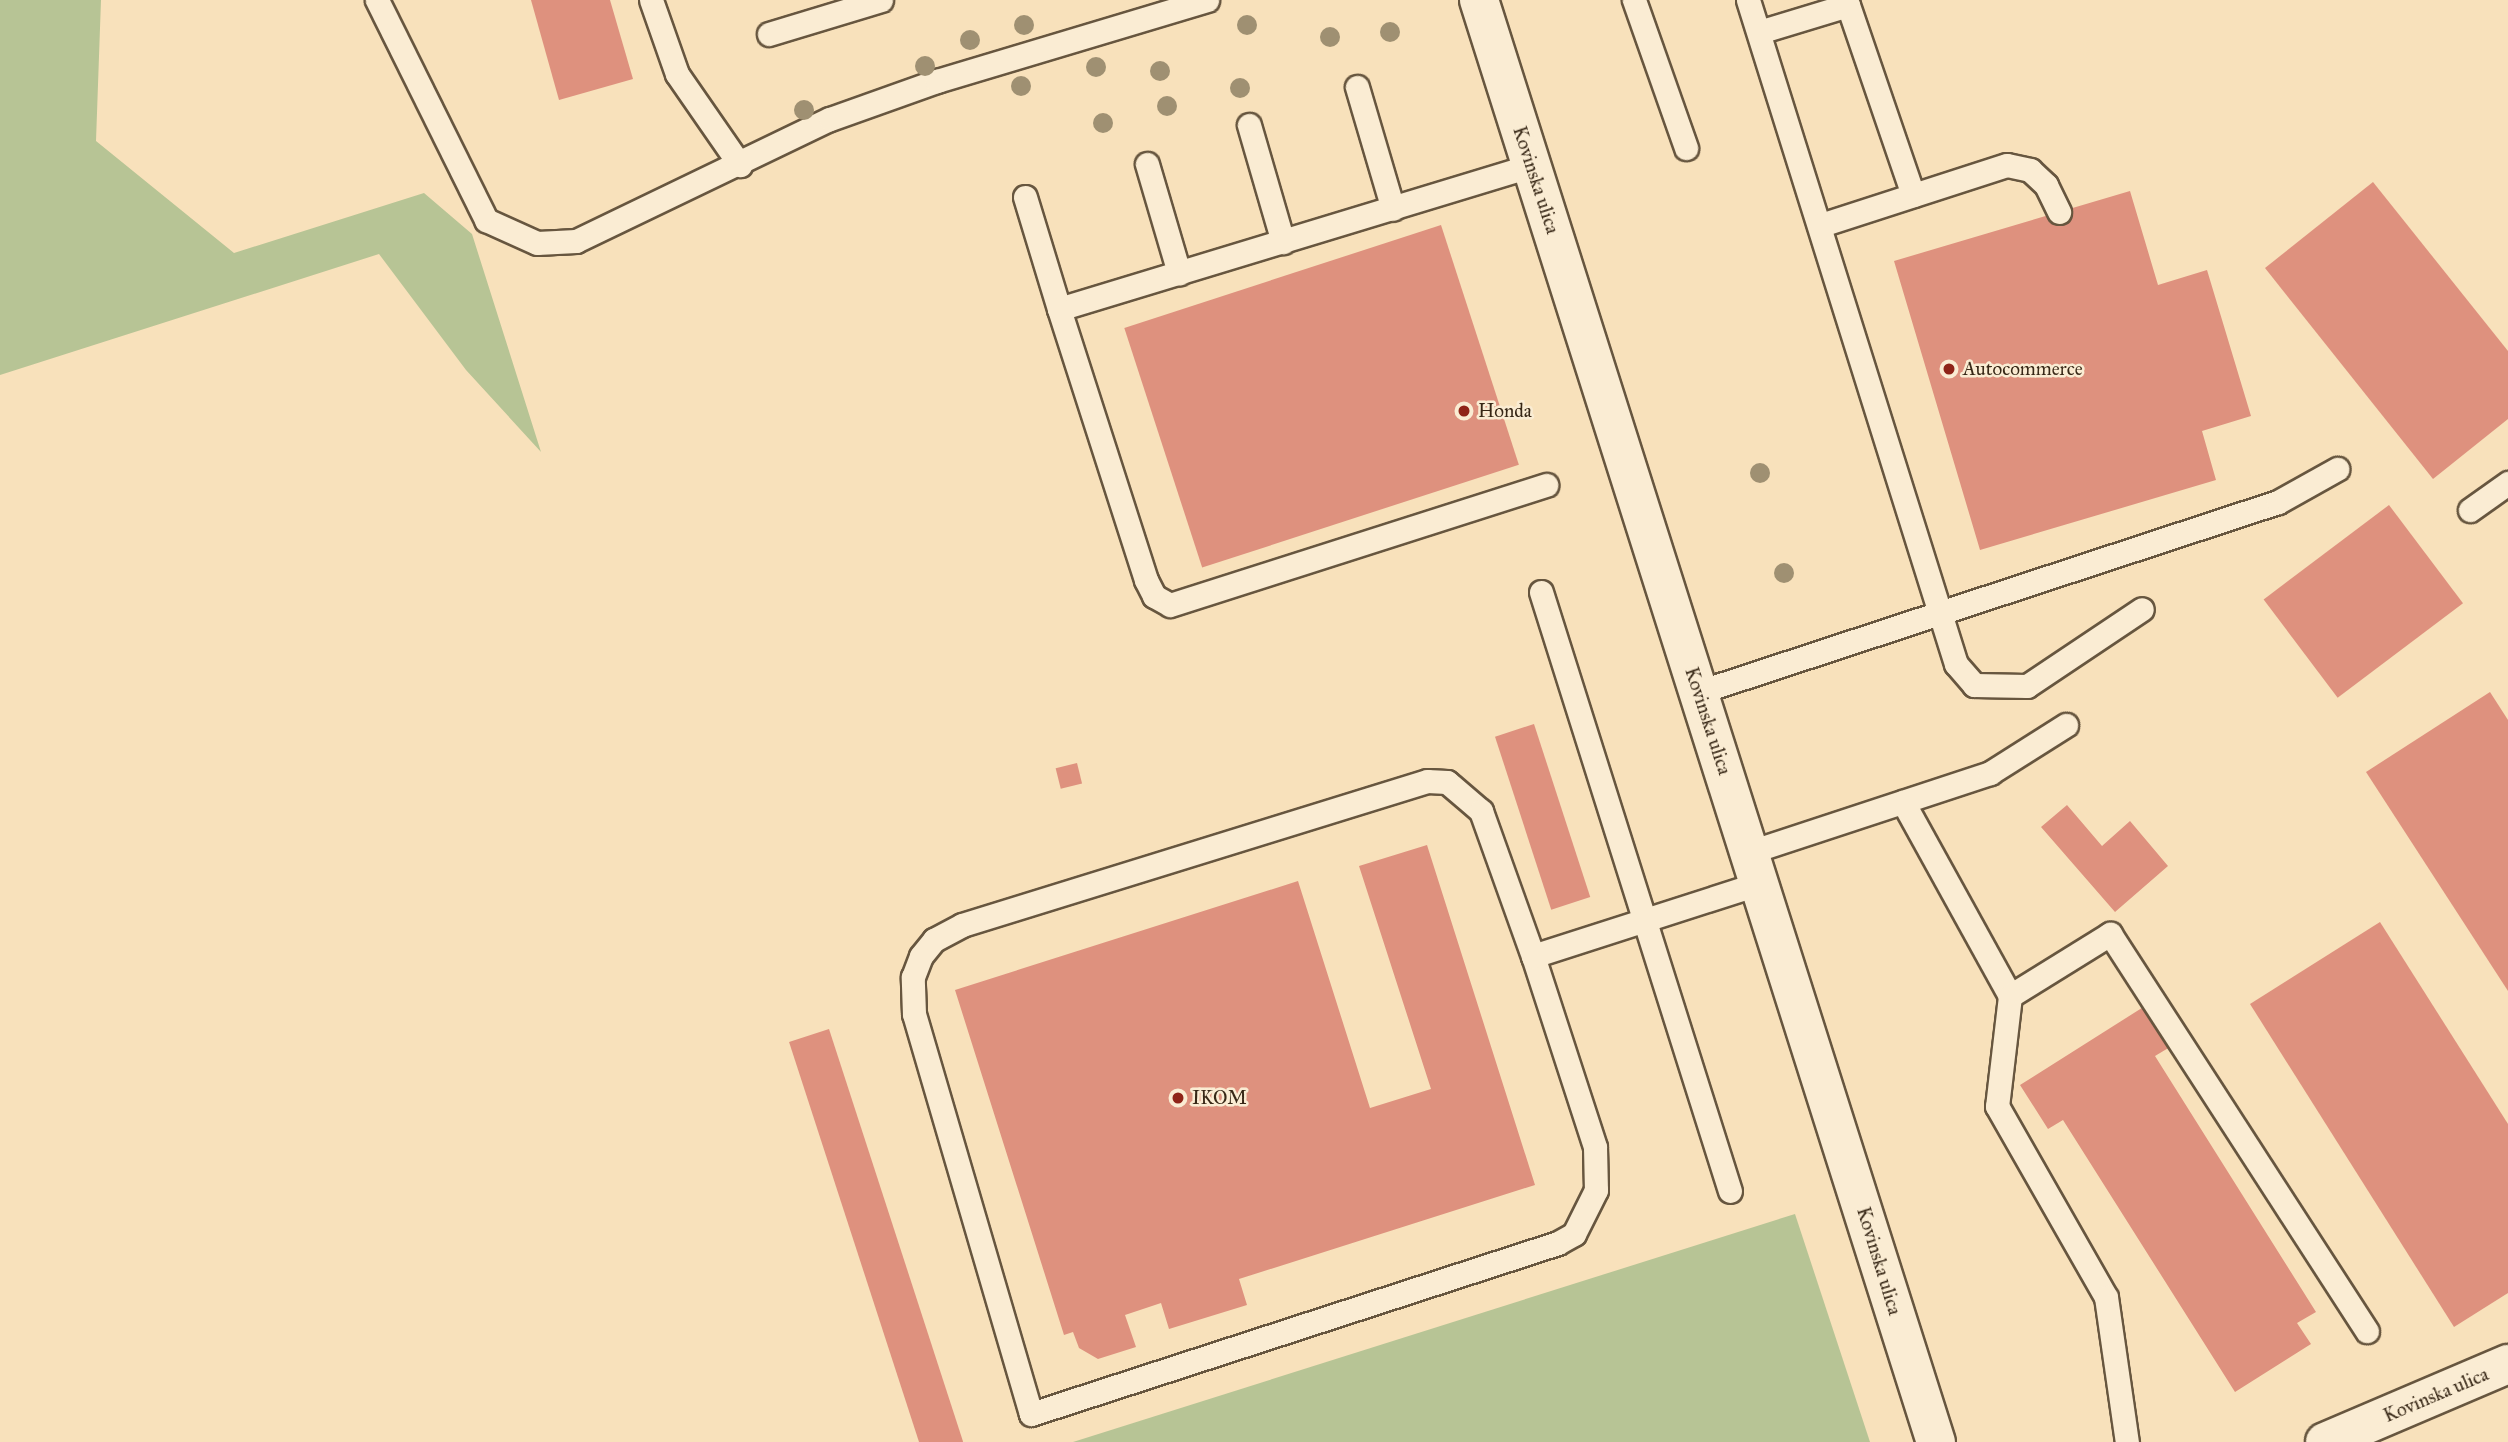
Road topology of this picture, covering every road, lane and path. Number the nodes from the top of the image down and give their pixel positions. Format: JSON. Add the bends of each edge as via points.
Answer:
{"nodes":[{"id":1,"x":377,"y":0,"type":"edge"},
{"id":2,"x":651,"y":0,"type":"edge"},
{"id":3,"x":881,"y":0,"type":"edge"},
{"id":4,"x":1207,"y":0,"type":"edge"},
{"id":5,"x":1479,"y":0,"type":"edge"},
{"id":6,"x":1634,"y":0,"type":"edge"},
{"id":7,"x":1748,"y":0,"type":"edge"},
{"id":8,"x":1759,"y":32,"type":"junction"},
{"id":9,"x":769,"y":34,"type":"dead end"},
{"id":10,"x":1357,"y":87,"type":"dead end"},
{"id":11,"x":1249,"y":125,"type":"dead end"},
{"id":12,"x":1686,"y":148,"type":"dead end"},
{"id":13,"x":1147,"y":164,"type":"dead end"},
{"id":14,"x":740,"y":165,"type":"junction"},
{"id":15,"x":1532,"y":165,"type":"junction"},
{"id":16,"x":1913,"y":195,"type":"junction"},
{"id":17,"x":1025,"y":197,"type":"dead end"},
{"id":18,"x":1392,"y":209,"type":"junction"},
{"id":19,"x":2059,"y":212,"type":"dead end"},
{"id":20,"x":1821,"y":225,"type":"junction"},
{"id":21,"x":1283,"y":242,"type":"junction"},
{"id":22,"x":1179,"y":273,"type":"junction"},
{"id":23,"x":1059,"y":309,"type":"junction"},
{"id":24,"x":2337,"y":469,"type":"dead end"},
{"id":25,"x":2508,"y":483,"type":"edge"},
{"id":26,"x":1546,"y":485,"type":"dead end"},
{"id":27,"x":2470,"y":510,"type":"dead end"},
{"id":28,"x":1541,"y":592,"type":"dead end"},
{"id":29,"x":2142,"y":609,"type":"dead end"},
{"id":30,"x":1938,"y":616,"type":"junction"},
{"id":31,"x":1699,"y":692,"type":"junction"},
{"id":32,"x":2066,"y":725,"type":"dead end"},
{"id":33,"x":1903,"y":802,"type":"junction"},
{"id":34,"x":1755,"y":868,"type":"junction"},
{"id":35,"x":1645,"y":919,"type":"junction"},
{"id":36,"x":1533,"y":956,"type":"junction"},
{"id":37,"x":2010,"y":996,"type":"junction"},
{"id":38,"x":1730,"y":1192,"type":"dead end"},
{"id":39,"x":2367,"y":1331,"type":"dead end"},
{"id":40,"x":2508,"y":1364,"type":"edge"},
{"id":41,"x":1936,"y":1442,"type":"edge"},
{"id":42,"x":2127,"y":1442,"type":"edge"},
{"id":43,"x":2325,"y":1442,"type":"edge"}],
"edges":[{"from":1,"to":14,"type":"lane","via":[[486,220],[537,243],[576,241]]},
{"from":2,"to":14,"type":"lane","via":[[677,74]]},
{"from":3,"to":9,"type":"lane"},
{"from":4,"to":14,"type":"lane","via":[[866,106]]},
{"from":5,"to":15,"type":"street","name":"Kovinska ulica"},
{"from":6,"to":12,"type":"lane"},
{"from":7,"to":8,"type":"lane"},
{"from":8,"to":16,"type":"lane","via":[[1847,5]]},
{"from":8,"to":20,"type":"lane"},
{"from":10,"to":18,"type":"lane"},
{"from":11,"to":21,"type":"lane"},
{"from":13,"to":22,"type":"lane"},
{"from":15,"to":18,"type":"lane"},
{"from":15,"to":31,"type":"street","name":"Kovinska ulica"},
{"from":16,"to":19,"type":"lane","via":[[2007,165],[2030,170],[2046,185]]},
{"from":16,"to":20,"type":"lane"},
{"from":17,"to":23,"type":"lane"},
{"from":18,"to":21,"type":"lane"},
{"from":20,"to":30,"type":"lane"},
{"from":21,"to":22,"type":"lane"},
{"from":22,"to":23,"type":"lane"},
{"from":23,"to":26,"type":"lane","via":[[1146,580],[1154,596],[1170,605]]},
{"from":24,"to":30,"type":"lane","via":[[2278,502]]},
{"from":25,"to":27,"type":"lane"},
{"from":28,"to":35,"type":"lane"},
{"from":29,"to":30,"type":"lane","via":[[2026,686],[1999,687],[1974,685],[1956,664]]},
{"from":30,"to":31,"type":"lane"},
{"from":31,"to":34,"type":"street","name":"Kovinska ulica"},
{"from":32,"to":33,"type":"lane","via":[[1990,773]]},
{"from":33,"to":34,"type":"lane"},
{"from":33,"to":37,"type":"lane"},
{"from":34,"to":35,"type":"lane"},
{"from":34,"to":41,"type":"street","name":"Kovinska ulica"},
{"from":35,"to":36,"type":"lane"},
{"from":35,"to":38,"type":"lane"},
{"from":36,"to":36,"type":"lane","via":[[1481,811],[1447,782],[1427,781],[962,925],[934,940],[913,977],[914,1014],[1031,1414],[1558,1243],[1574,1234],[1596,1190],[1596,1157]]},
{"from":37,"to":39,"type":"lane","via":[[2110,934]]},
{"from":37,"to":42,"type":"lane","via":[[1997,1107],[2106,1297]]},
{"from":40,"to":43,"type":"street","name":"Kovinska ulica"}]}
